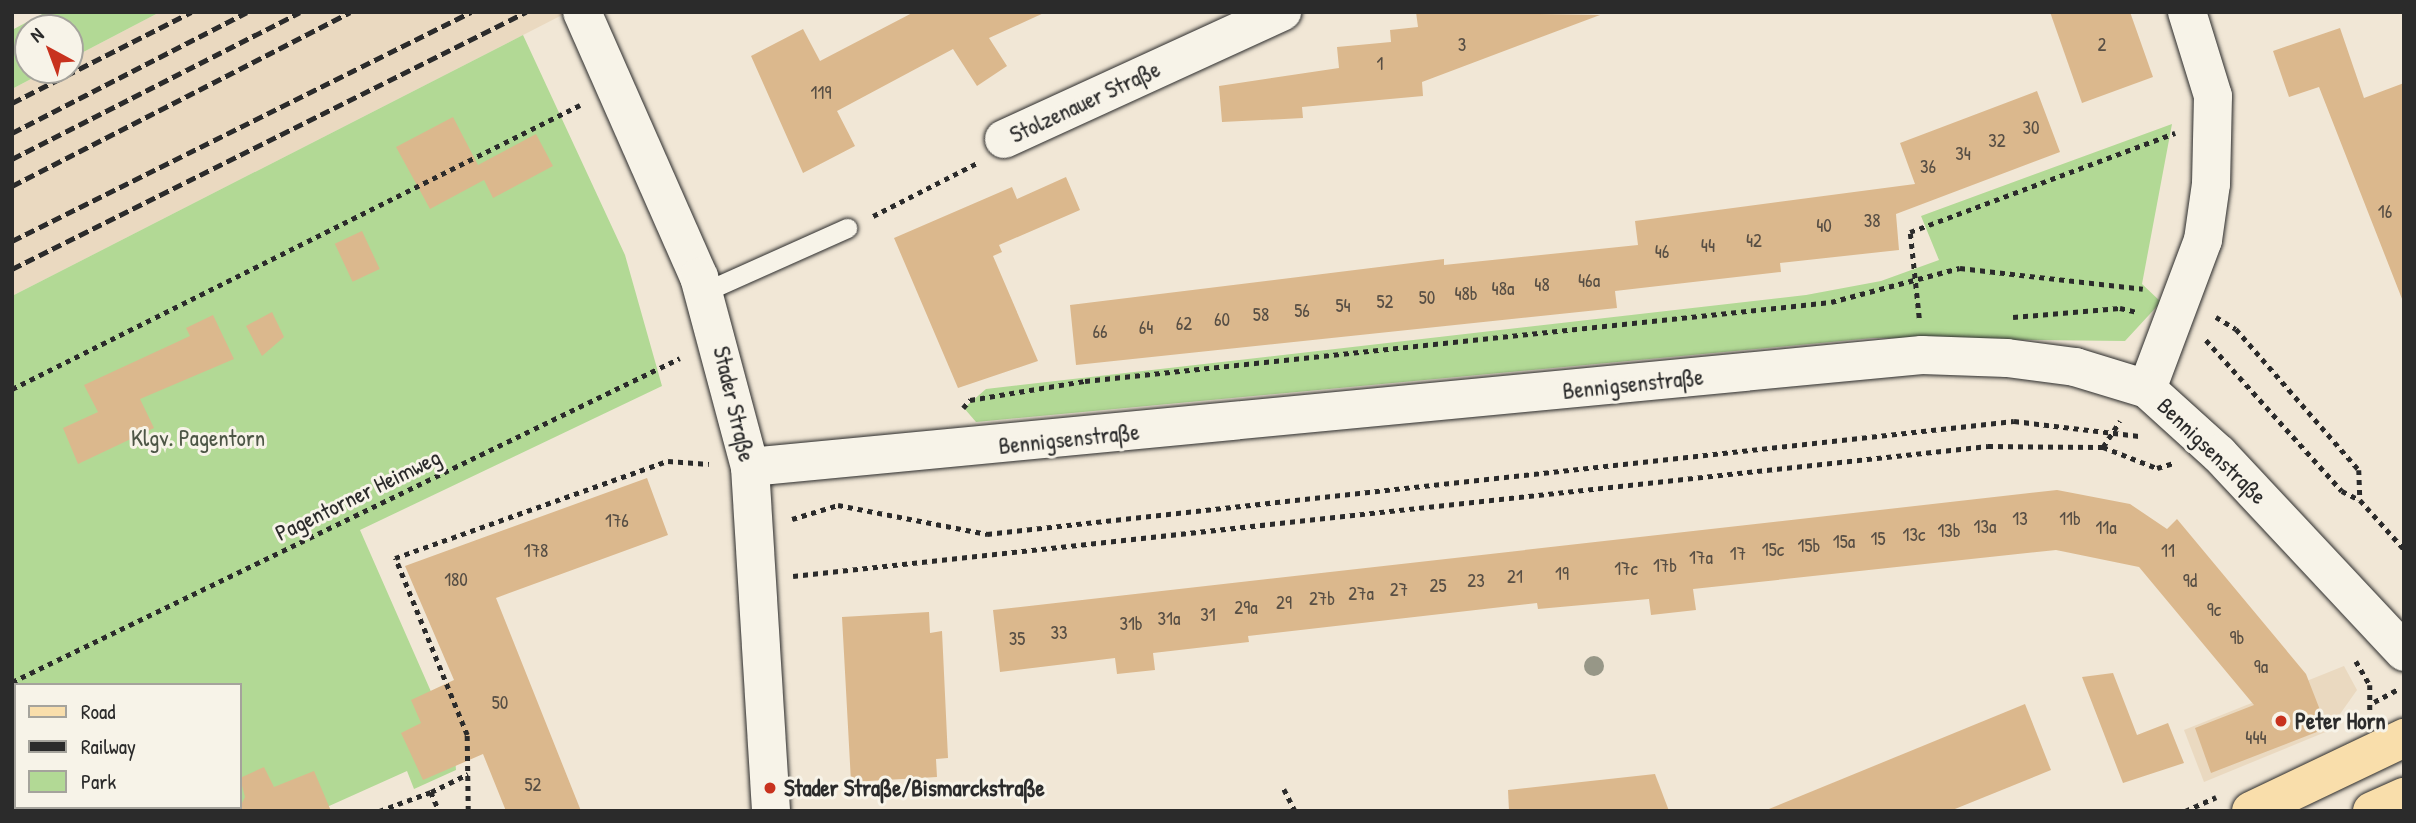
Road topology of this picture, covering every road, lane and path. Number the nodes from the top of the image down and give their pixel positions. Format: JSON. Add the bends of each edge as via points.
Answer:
{"nodes":[{"id":1,"x":1282,"y":12,"type":"edge"},
{"id":2,"x":2187,"y":12,"type":"edge"},
{"id":3,"x":585,"y":18,"type":"edge"},
{"id":4,"x":616,"y":89,"type":"junction"},
{"id":5,"x":2212,"y":120,"type":"junction"},
{"id":6,"x":1004,"y":139,"type":"joint"},
{"id":7,"x":847,"y":228,"type":"joint"},
{"id":8,"x":704,"y":292,"type":"junction"},
{"id":9,"x":719,"y":339,"type":"junction"},
{"id":10,"x":1922,"y":355,"type":"junction"},
{"id":11,"x":12,"y":389,"type":"edge"},
{"id":12,"x":2147,"y":389,"type":"junction"},
{"id":13,"x":2113,"y":429,"type":"junction"},
{"id":14,"x":2147,"y":438,"type":"dead end"},
{"id":15,"x":2103,"y":447,"type":"junction"},
{"id":16,"x":2173,"y":455,"type":"dead end"},
{"id":17,"x":668,"y":461,"type":"dead end"},
{"id":18,"x":750,"y":467,"type":"junction"},
{"id":19,"x":2360,"y":500,"type":"dead end"},
{"id":20,"x":754,"y":527,"type":"junction"},
{"id":21,"x":2404,"y":549,"type":"edge"},
{"id":22,"x":757,"y":581,"type":"junction"},
{"id":23,"x":2404,"y":652,"type":"edge"},
{"id":24,"x":12,"y":682,"type":"edge"},
{"id":25,"x":2404,"y":687,"type":"edge"},
{"id":26,"x":2374,"y":702,"type":"dead end"},
{"id":27,"x":2404,"y":738,"type":"edge"},
{"id":28,"x":468,"y":774,"type":"junction"},
{"id":29,"x":1284,"y":789,"type":"dead end"},
{"id":30,"x":431,"y":792,"type":"junction"},
{"id":31,"x":2404,"y":797,"type":"edge"},
{"id":32,"x":379,"y":811,"type":"edge"},
{"id":33,"x":439,"y":811,"type":"edge"},
{"id":34,"x":468,"y":811,"type":"edge"},
{"id":35,"x":771,"y":811,"type":"edge"},
{"id":36,"x":1294,"y":811,"type":"edge"},
{"id":37,"x":2071,"y":811,"type":"edge"},
{"id":38,"x":2107,"y":811,"type":"edge"},
{"id":39,"x":2251,"y":811,"type":"edge"},
{"id":40,"x":2372,"y":811,"type":"edge"}],
"edges":[{"from":1,"to":6,"type":"street","name":"Stolzenauer Straße"},
{"from":2,"to":5,"type":"street","via":[[2213,96]]},
{"from":3,"to":4,"type":"street","name":"Stader Straße"},
{"from":4,"to":8,"type":"street","name":"Stader Straße"},
{"from":4,"to":11,"type":"path"},
{"from":5,"to":10,"type":"path","via":[[1910,232]]},
{"from":5,"to":12,"type":"street","via":[[2203,240]]},
{"from":6,"to":7,"type":"path","name":"Stolzenauer Straße","via":[[964,174]]},
{"from":7,"to":8,"type":"lane"},
{"from":8,"to":9,"type":"street","name":"Stader Straße"},
{"from":9,"to":18,"type":"street","name":"Stader Straße"},
{"from":9,"to":24,"type":"path","name":"Pagentorner Heimweg"},
{"from":10,"to":12,"type":"street","name":"Bennigsenstraße","via":[[2075,367]]},
{"from":10,"to":18,"type":"street","name":"Bennigsenstraße"},
{"from":12,"to":23,"type":"street","name":"Bennigsenstraße","via":[[2219,454]]},
{"from":13,"to":14,"type":"path"},
{"from":13,"to":15,"type":"path"},
{"from":13,"to":20,"type":"path","via":[[2014,421],[987,534],[838,505]]},
{"from":15,"to":16,"type":"path","via":[[2157,468],[2177,462]]},
{"from":15,"to":22,"type":"path","via":[[1988,446]]},
{"from":17,"to":28,"type":"path","via":[[395,558],[467,735]]},
{"from":18,"to":20,"type":"street","name":"Stader Straße"},
{"from":19,"to":21,"type":"path"},
{"from":20,"to":22,"type":"street","name":"Stader Straße"},
{"from":22,"to":35,"type":"street","name":"Stader Straße"},
{"from":25,"to":26,"type":"path"},
{"from":27,"to":39,"type":"main road"},
{"from":28,"to":30,"type":"path"},
{"from":28,"to":34,"type":"path"},
{"from":29,"to":36,"type":"path"},
{"from":30,"to":32,"type":"path"},
{"from":30,"to":33,"type":"path"},
{"from":31,"to":40,"type":"main road"},
{"from":37,"to":38,"type":"path"}]}
